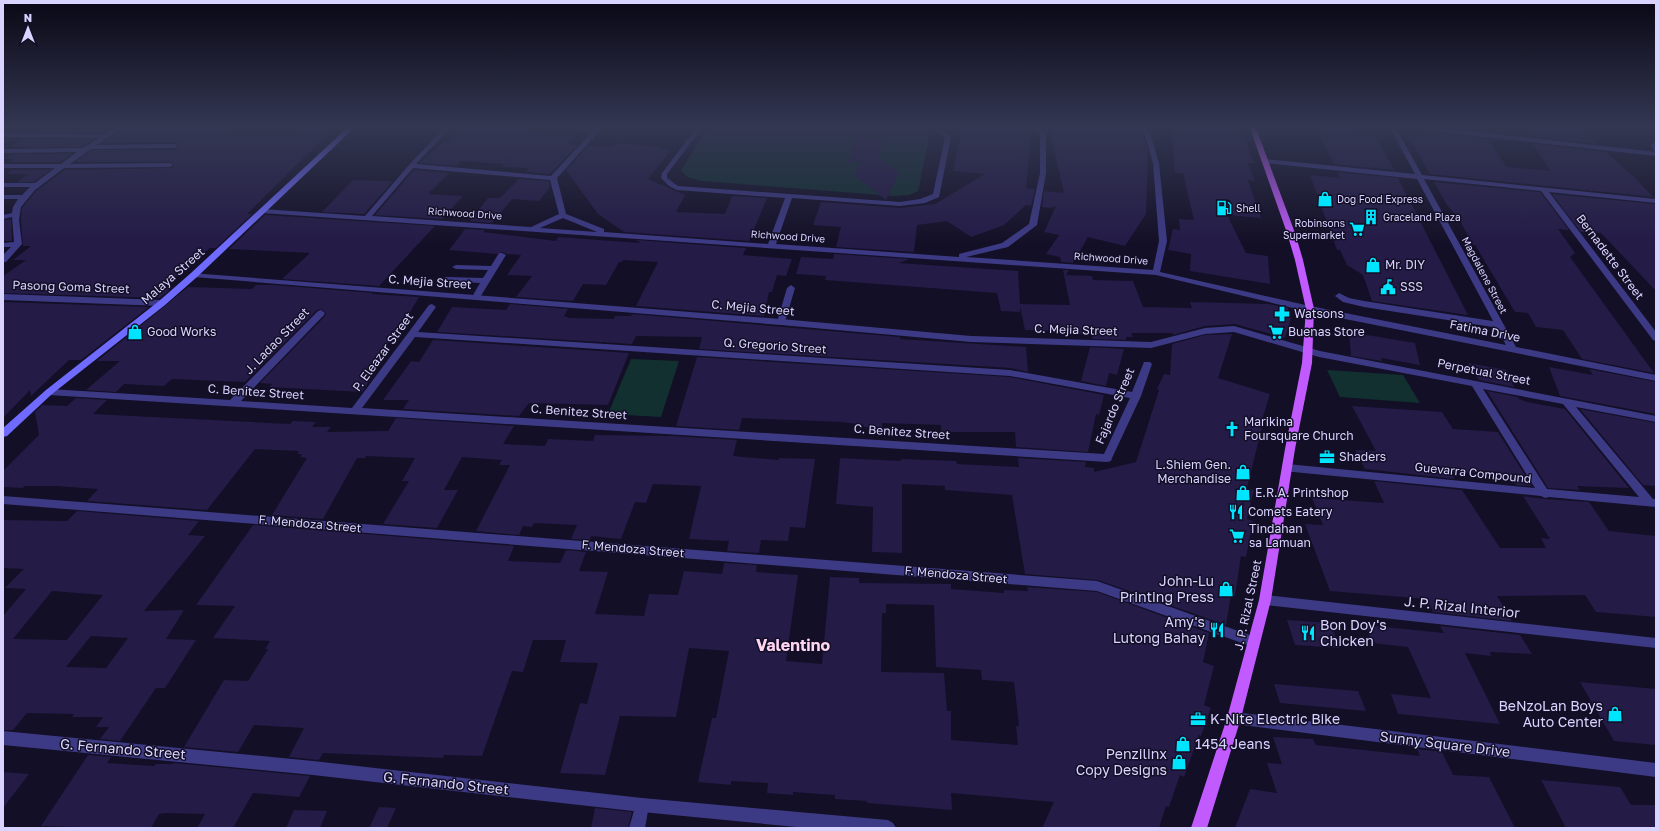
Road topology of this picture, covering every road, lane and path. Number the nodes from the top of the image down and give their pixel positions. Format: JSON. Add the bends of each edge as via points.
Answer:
{"nodes":[{"id":1,"x":62,"y":167,"type":"edge"},
{"id":2,"x":309,"y":167,"type":"edge"},
{"id":3,"x":410,"y":167,"type":"edge"},
{"id":4,"x":420,"y":167,"type":"edge"},
{"id":5,"x":563,"y":167,"type":"edge"},
{"id":6,"x":669,"y":167,"type":"edge"},
{"id":7,"x":942,"y":167,"type":"edge"},
{"id":8,"x":1043,"y":167,"type":"edge"},
{"id":9,"x":1156,"y":167,"type":"edge"},
{"id":10,"x":1267,"y":167,"type":"edge"},
{"id":11,"x":1321,"y":167,"type":"edge"},
{"id":12,"x":1414,"y":167,"type":"edge"},
{"id":13,"x":1420,"y":177,"type":"junction"},
{"id":14,"x":553,"y":178,"type":"junction"},
{"id":15,"x":3,"y":185,"type":"edge"},
{"id":16,"x":36,"y":185,"type":"junction"},
{"id":17,"x":1544,"y":190,"type":"junction"},
{"id":18,"x":788,"y":196,"type":"junction"},
{"id":19,"x":3,"y":197,"type":"edge"},
{"id":20,"x":22,"y":197,"type":"junction"},
{"id":21,"x":1656,"y":201,"type":"edge"},
{"id":22,"x":262,"y":211,"type":"junction"},
{"id":23,"x":16,"y":214,"type":"junction"},
{"id":24,"x":563,"y":215,"type":"junction"},
{"id":25,"x":3,"y":217,"type":"edge"},
{"id":26,"x":368,"y":217,"type":"junction"},
{"id":27,"x":533,"y":229,"type":"junction"},
{"id":28,"x":610,"y":234,"type":"junction"},
{"id":29,"x":18,"y":244,"type":"junction"},
{"id":30,"x":3,"y":245,"type":"edge"},
{"id":31,"x":771,"y":246,"type":"junction"},
{"id":32,"x":1009,"y":254,"type":"junction"},
{"id":33,"x":502,"y":255,"type":"dead end"},
{"id":34,"x":953,"y":258,"type":"junction"},
{"id":35,"x":3,"y":260,"type":"edge"},
{"id":36,"x":456,"y":267,"type":"dead end"},
{"id":37,"x":493,"y":268,"type":"junction"},
{"id":38,"x":1156,"y":272,"type":"junction"},
{"id":39,"x":194,"y":275,"type":"junction"},
{"id":40,"x":446,"y":279,"type":"dead end"},
{"id":41,"x":485,"y":281,"type":"junction"},
{"id":42,"x":791,"y":288,"type":"dead end"},
{"id":43,"x":1339,"y":296,"type":"dead end"},
{"id":44,"x":3,"y":297,"type":"edge"},
{"id":45,"x":476,"y":297,"type":"junction"},
{"id":46,"x":162,"y":302,"type":"junction"},
{"id":47,"x":432,"y":307,"type":"dead end"},
{"id":48,"x":1310,"y":308,"type":"junction"},
{"id":49,"x":321,"y":313,"type":"dead end"},
{"id":50,"x":781,"y":322,"type":"junction"},
{"id":51,"x":1499,"y":325,"type":"junction"},
{"id":52,"x":412,"y":334,"type":"junction"},
{"id":53,"x":1656,"y":338,"type":"edge"},
{"id":54,"x":1512,"y":348,"type":"junction"},
{"id":55,"x":1307,"y":350,"type":"junction"},
{"id":56,"x":1147,"y":364,"type":"dead end"},
{"id":57,"x":1656,"y":378,"type":"edge"},
{"id":58,"x":1476,"y":384,"type":"junction"},
{"id":59,"x":49,"y":392,"type":"junction"},
{"id":60,"x":1136,"y":396,"type":"junction"},
{"id":61,"x":1566,"y":400,"type":"junction"},
{"id":62,"x":233,"y":403,"type":"junction"},
{"id":63,"x":355,"y":411,"type":"junction"},
{"id":64,"x":1656,"y":419,"type":"edge"},
{"id":65,"x":3,"y":434,"type":"edge"},
{"id":66,"x":1107,"y":458,"type":"joint"},
{"id":67,"x":1287,"y":468,"type":"junction"},
{"id":68,"x":1545,"y":494,"type":"junction"},
{"id":69,"x":3,"y":500,"type":"edge"},
{"id":70,"x":1653,"y":503,"type":"edge"},
{"id":71,"x":1265,"y":600,"type":"junction"},
{"id":72,"x":1253,"y":642,"type":"junction"},
{"id":73,"x":1656,"y":643,"type":"edge"},
{"id":74,"x":1234,"y":718,"type":"junction"},
{"id":75,"x":3,"y":738,"type":"edge"},
{"id":76,"x":1656,"y":770,"type":"edge"},
{"id":77,"x":642,"y":805,"type":"junction"},
{"id":78,"x":637,"y":828,"type":"edge"},
{"id":79,"x":888,"y":828,"type":"edge"},
{"id":80,"x":1199,"y":828,"type":"edge"}],
"edges":[{"from":1,"to":16,"type":"street"},
{"from":2,"to":22,"type":"street","name":"Malaya Street"},
{"from":3,"to":26,"type":"street"},
{"from":4,"to":14,"type":"street"},
{"from":5,"to":14,"type":"street"},
{"from":6,"to":18,"type":"street","via":[[664,178],[677,188]]},
{"from":7,"to":18,"type":"street","via":[[936,195],[922,202],[900,204]]},
{"from":8,"to":32,"type":"street","via":[[1032,225]]},
{"from":9,"to":38,"type":"street","via":[[1163,241]]},
{"from":10,"to":48,"type":"main road","name":"J. P. Rizal Street","via":[[1291,233]]},
{"from":11,"to":13,"type":"street"},
{"from":12,"to":13,"type":"street","name":"Magdalene Street"},
{"from":13,"to":17,"type":"street"},
{"from":13,"to":51,"type":"street","name":"Magdalene Street"},
{"from":14,"to":24,"type":"street"},
{"from":15,"to":16,"type":"street"},
{"from":16,"to":20,"type":"street"},
{"from":17,"to":21,"type":"street"},
{"from":17,"to":53,"type":"street","name":"Bernadette Street"},
{"from":18,"to":31,"type":"street"},
{"from":19,"to":20,"type":"street"},
{"from":20,"to":23,"type":"street"},
{"from":22,"to":26,"type":"street","name":"Richwood Drive"},
{"from":22,"to":39,"type":"street","name":"Malaya Street"},
{"from":23,"to":25,"type":"street"},
{"from":23,"to":29,"type":"street"},
{"from":24,"to":27,"type":"street"},
{"from":24,"to":28,"type":"street"},
{"from":26,"to":27,"type":"street","name":"Richwood Drive"},
{"from":27,"to":28,"type":"street","name":"Richwood Drive"},
{"from":28,"to":31,"type":"street","name":"Richwood Drive"},
{"from":29,"to":30,"type":"street"},
{"from":29,"to":35,"type":"street"},
{"from":31,"to":34,"type":"street","name":"Richwood Drive"},
{"from":32,"to":34,"type":"street","name":"Richwood Drive"},
{"from":32,"to":34,"type":"street"},
{"from":32,"to":38,"type":"street","name":"Richwood Drive"},
{"from":33,"to":37,"type":"street"},
{"from":36,"to":37,"type":"street"},
{"from":37,"to":41,"type":"street"},
{"from":38,"to":48,"type":"street","name":"Richwood Drive"},
{"from":39,"to":45,"type":"street","name":"C. Mejia Street"},
{"from":39,"to":46,"type":"street","name":"Malaya Street"},
{"from":40,"to":41,"type":"street"},
{"from":41,"to":45,"type":"street"},
{"from":42,"to":50,"type":"street"},
{"from":43,"to":51,"type":"street","via":[[1364,304]]},
{"from":44,"to":46,"type":"street","name":"Pasong Goma Street"},
{"from":45,"to":50,"type":"street","name":"C. Mejia Street"},
{"from":46,"to":59,"type":"street","name":"Malaya Street"},
{"from":47,"to":52,"type":"street","name":"P. Eleazar Street"},
{"from":48,"to":54,"type":"street","name":"Fatima Drive"},
{"from":48,"to":55,"type":"main road","name":"J. P. Rizal Street"},
{"from":49,"to":62,"type":"street","name":"J. Ladao Street"},
{"from":50,"to":55,"type":"street","name":"C. Mejia Street","via":[[971,339],[1151,345],[1205,331],[1234,329]]},
{"from":51,"to":54,"type":"street","name":"Magdalene Street"},
{"from":52,"to":60,"type":"street","name":"Q. Gregorio Street","via":[[1010,373]]},
{"from":52,"to":63,"type":"street","name":"P. Eleazar Street"},
{"from":54,"to":57,"type":"street","name":"Fatima Drive"},
{"from":55,"to":58,"type":"street","name":"Perpetual Street"},
{"from":55,"to":67,"type":"main road","name":"J. P. Rizal Street","via":[[1307,363]]},
{"from":56,"to":60,"type":"street","name":"Fajardo Street"},
{"from":58,"to":61,"type":"street","name":"Perpetual Street"},
{"from":58,"to":68,"type":"street"},
{"from":59,"to":62,"type":"street","name":"C. Benitez Street"},
{"from":59,"to":65,"type":"street","name":"Malaya Street"},
{"from":60,"to":66,"type":"street","name":"Fajardo Street"},
{"from":61,"to":64,"type":"street","name":"Perpetual Street"},
{"from":61,"to":70,"type":"street"},
{"from":62,"to":63,"type":"street","name":"C. Benitez Street"},
{"from":63,"to":66,"type":"street","name":"C. Benitez Street"},
{"from":67,"to":68,"type":"street","name":"Guevarra Compound"},
{"from":67,"to":71,"type":"main road","name":"J. P. Rizal Street"},
{"from":68,"to":70,"type":"street","name":"Guevarra Compound"},
{"from":69,"to":72,"type":"street","name":"F. Mendoza Street","via":[[1096,586]]},
{"from":71,"to":72,"type":"main road","name":"J. P. Rizal Street"},
{"from":71,"to":73,"type":"street","name":"J. P. Rizal Interior"},
{"from":72,"to":74,"type":"main road","name":"J. P. Rizal Street"},
{"from":74,"to":76,"type":"street","name":"Sunny Square Drive"},
{"from":74,"to":80,"type":"main road","name":"J. P. Rizal Street"},
{"from":75,"to":77,"type":"street","name":"G. Fernando Street","via":[[313,768]]},
{"from":77,"to":78,"type":"street"},
{"from":77,"to":79,"type":"street","name":"G. Fernando Street"}]}
